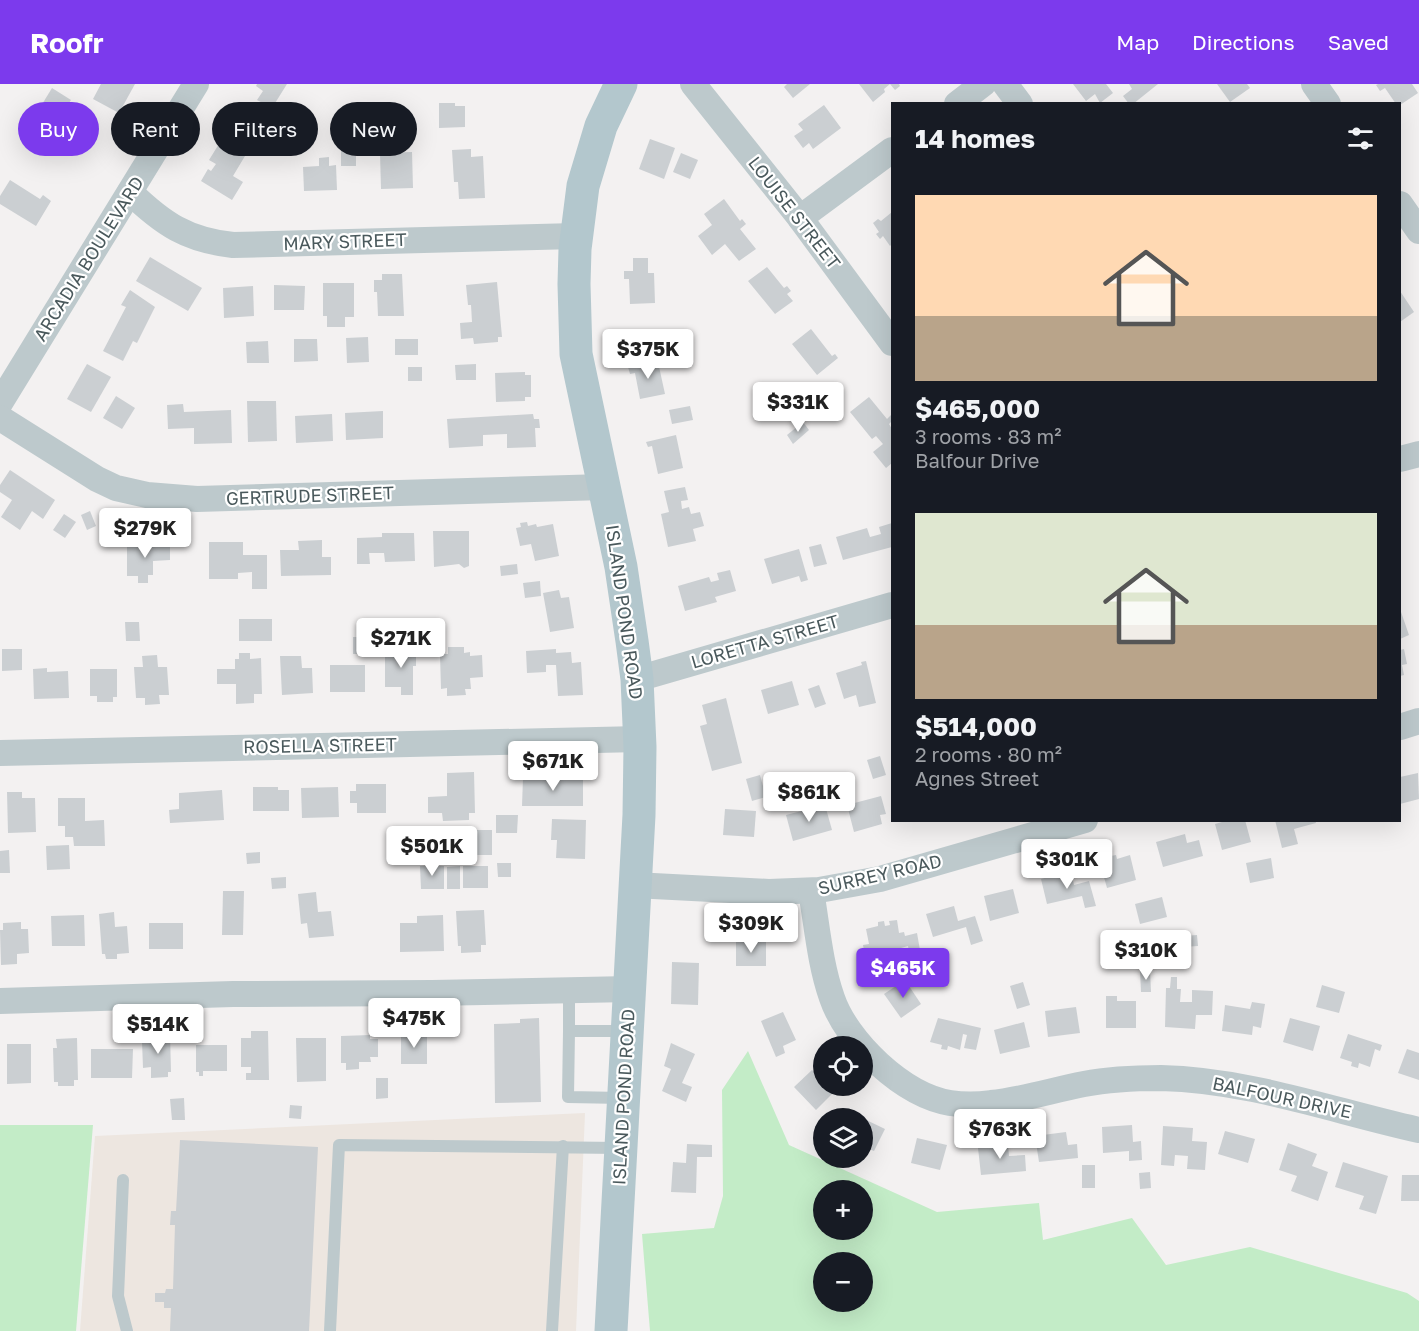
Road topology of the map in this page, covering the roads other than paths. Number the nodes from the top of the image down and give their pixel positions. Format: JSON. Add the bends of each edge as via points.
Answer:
{"nodes":[{"id":1,"x":196,"y":84,"type":"edge"},
{"id":2,"x":621,"y":84,"type":"edge"},
{"id":3,"x":693,"y":84,"type":"edge"},
{"id":4,"x":983,"y":84,"type":"edge"},
{"id":5,"x":1005,"y":84,"type":"edge"},
{"id":6,"x":1314,"y":84,"type":"edge"},
{"id":7,"x":960,"y":102,"type":"edge"},
{"id":8,"x":1018,"y":102,"type":"edge"},
{"id":9,"x":1327,"y":102,"type":"edge"},
{"id":10,"x":891,"y":151,"type":"edge"},
{"id":11,"x":130,"y":192,"type":"junction"},
{"id":12,"x":1401,"y":205,"type":"edge"},
{"id":13,"x":800,"y":218,"type":"junction"},
{"id":14,"x":1419,"y":231,"type":"edge"},
{"id":15,"x":576,"y":236,"type":"junction"},
{"id":16,"x":891,"y":342,"type":"edge"},
{"id":17,"x":0,"y":403,"type":"edge"},
{"id":18,"x":0,"y":418,"type":"edge"},
{"id":19,"x":1419,"y":454,"type":"edge"},
{"id":20,"x":1401,"y":459,"type":"edge"},
{"id":21,"x":604,"y":487,"type":"junction"},
{"id":22,"x":891,"y":605,"type":"edge"},
{"id":23,"x":637,"y":679,"type":"junction"},
{"id":24,"x":1419,"y":721,"type":"edge"},
{"id":25,"x":1401,"y":727,"type":"edge"},
{"id":26,"x":640,"y":739,"type":"junction"},
{"id":27,"x":0,"y":753,"type":"edge"},
{"id":28,"x":1078,"y":822,"type":"edge"},
{"id":29,"x":634,"y":885,"type":"junction"},
{"id":30,"x":811,"y":891,"type":"junction"},
{"id":31,"x":630,"y":989,"type":"junction"},
{"id":32,"x":569,"y":990,"type":"junction"},
{"id":33,"x":0,"y":1001,"type":"edge"},
{"id":34,"x":569,"y":1031,"type":"junction"},
{"id":35,"x":627,"y":1031,"type":"junction"},
{"id":36,"x":624,"y":1098,"type":"junction"},
{"id":37,"x":1419,"y":1130,"type":"edge"},
{"id":38,"x":563,"y":1146,"type":"junction"},
{"id":39,"x":622,"y":1148,"type":"junction"},
{"id":40,"x":123,"y":1180,"type":"dead end"},
{"id":41,"x":127,"y":1331,"type":"edge"},
{"id":42,"x":330,"y":1331,"type":"edge"},
{"id":43,"x":552,"y":1331,"type":"edge"},
{"id":44,"x":611,"y":1331,"type":"edge"}],
"edges":[{"from":1,"to":11,"type":"street","name":"ARCADIA BOULEVARD"},
{"from":2,"to":15,"type":"main road","name":"ISLAND POND ROAD","via":[[591,156]]},
{"from":3,"to":13,"type":"street","name":"LOUISE STREET"},
{"from":4,"to":7,"type":"street"},
{"from":5,"to":8,"type":"street"},
{"from":6,"to":9,"type":"street"},
{"from":10,"to":13,"type":"street"},
{"from":11,"to":15,"type":"street","name":"MARY STREET","via":[[177,230],[223,243]]},
{"from":11,"to":17,"type":"street","name":"ARCADIA BOULEVARD"},
{"from":12,"to":14,"type":"street"},
{"from":13,"to":16,"type":"street","name":"LOUISE STREET"},
{"from":15,"to":21,"type":"main road","name":"ISLAND POND ROAD","via":[[576,354]]},
{"from":18,"to":21,"type":"street","name":"GERTRUDE STREET","via":[[102,482],[164,497]]},
{"from":19,"to":20,"type":"street"},
{"from":21,"to":23,"type":"main road","name":"ISLAND POND ROAD","via":[[621,567]]},
{"from":22,"to":23,"type":"street","name":"LORETTA STREET"},
{"from":23,"to":26,"type":"main road","name":"ISLAND POND ROAD"},
{"from":24,"to":25,"type":"street"},
{"from":26,"to":27,"type":"street","name":"ROSELLA STREET"},
{"from":26,"to":29,"type":"main road","name":"ISLAND POND ROAD"},
{"from":28,"to":30,"type":"street","name":"SURREY ROAD","via":[[880,879]]},
{"from":29,"to":30,"type":"street","name":"SURREY ROAD"},
{"from":29,"to":31,"type":"main road","name":"ISLAND POND ROAD"},
{"from":30,"to":37,"type":"street","name":"BALFOUR DRIVE","via":[[827,977],[840,1017],[880,1065],[933,1098],[990,1104],[1099,1082],[1138,1078],[1200,1080],[1258,1089]]},
{"from":31,"to":32,"type":"street"},
{"from":31,"to":35,"type":"main road","name":"ISLAND POND ROAD"},
{"from":32,"to":33,"type":"street"},
{"from":32,"to":34,"type":"lane"},
{"from":34,"to":35,"type":"lane"},
{"from":34,"to":36,"type":"lane","via":[[568,1096]]},
{"from":35,"to":36,"type":"main road","name":"ISLAND POND ROAD"},
{"from":36,"to":39,"type":"main road","name":"ISLAND POND ROAD"},
{"from":38,"to":39,"type":"lane"},
{"from":38,"to":42,"type":"lane","via":[[339,1144]]},
{"from":38,"to":43,"type":"lane"},
{"from":39,"to":44,"type":"main road","name":"ISLAND POND ROAD"},
{"from":40,"to":41,"type":"lane","via":[[118,1296]]}]}
